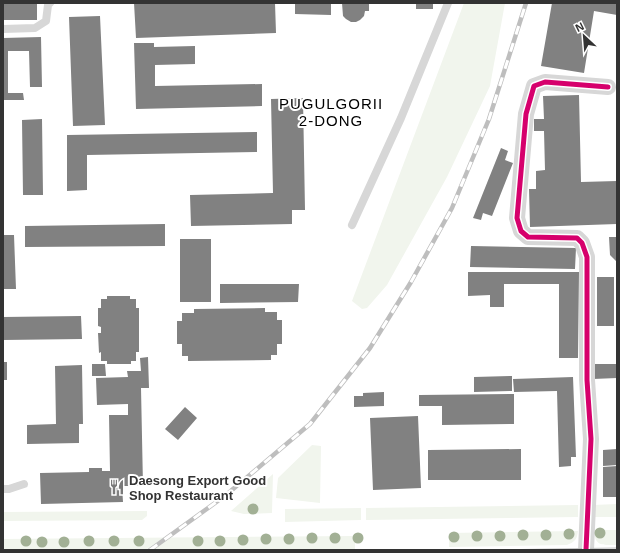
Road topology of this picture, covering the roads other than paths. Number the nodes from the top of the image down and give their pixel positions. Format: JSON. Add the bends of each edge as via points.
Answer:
{"nodes":[{"id":1,"x":50,"y":3,"type":"edge"},
{"id":2,"x":448,"y":3,"type":"edge"},
{"id":3,"x":3,"y":29,"type":"edge"},
{"id":4,"x":608,"y":87,"type":"dead end"},
{"id":5,"x":352,"y":225,"type":"dead end"},
{"id":6,"x":24,"y":484,"type":"dead end"},
{"id":7,"x":3,"y":490,"type":"edge"},
{"id":8,"x":586,"y":550,"type":"edge"}],
"edges":[{"from":1,"to":3,"type":"lane","via":[[46,21],[35,28]]},
{"from":2,"to":5,"type":"lane","via":[[401,118]]},
{"from":4,"to":8,"type":"street","via":[[544,82],[534,86],[526,114],[518,218],[521,231],[528,236],[578,238],[587,257],[587,380],[591,439]]},
{"from":6,"to":7,"type":"lane"}]}
